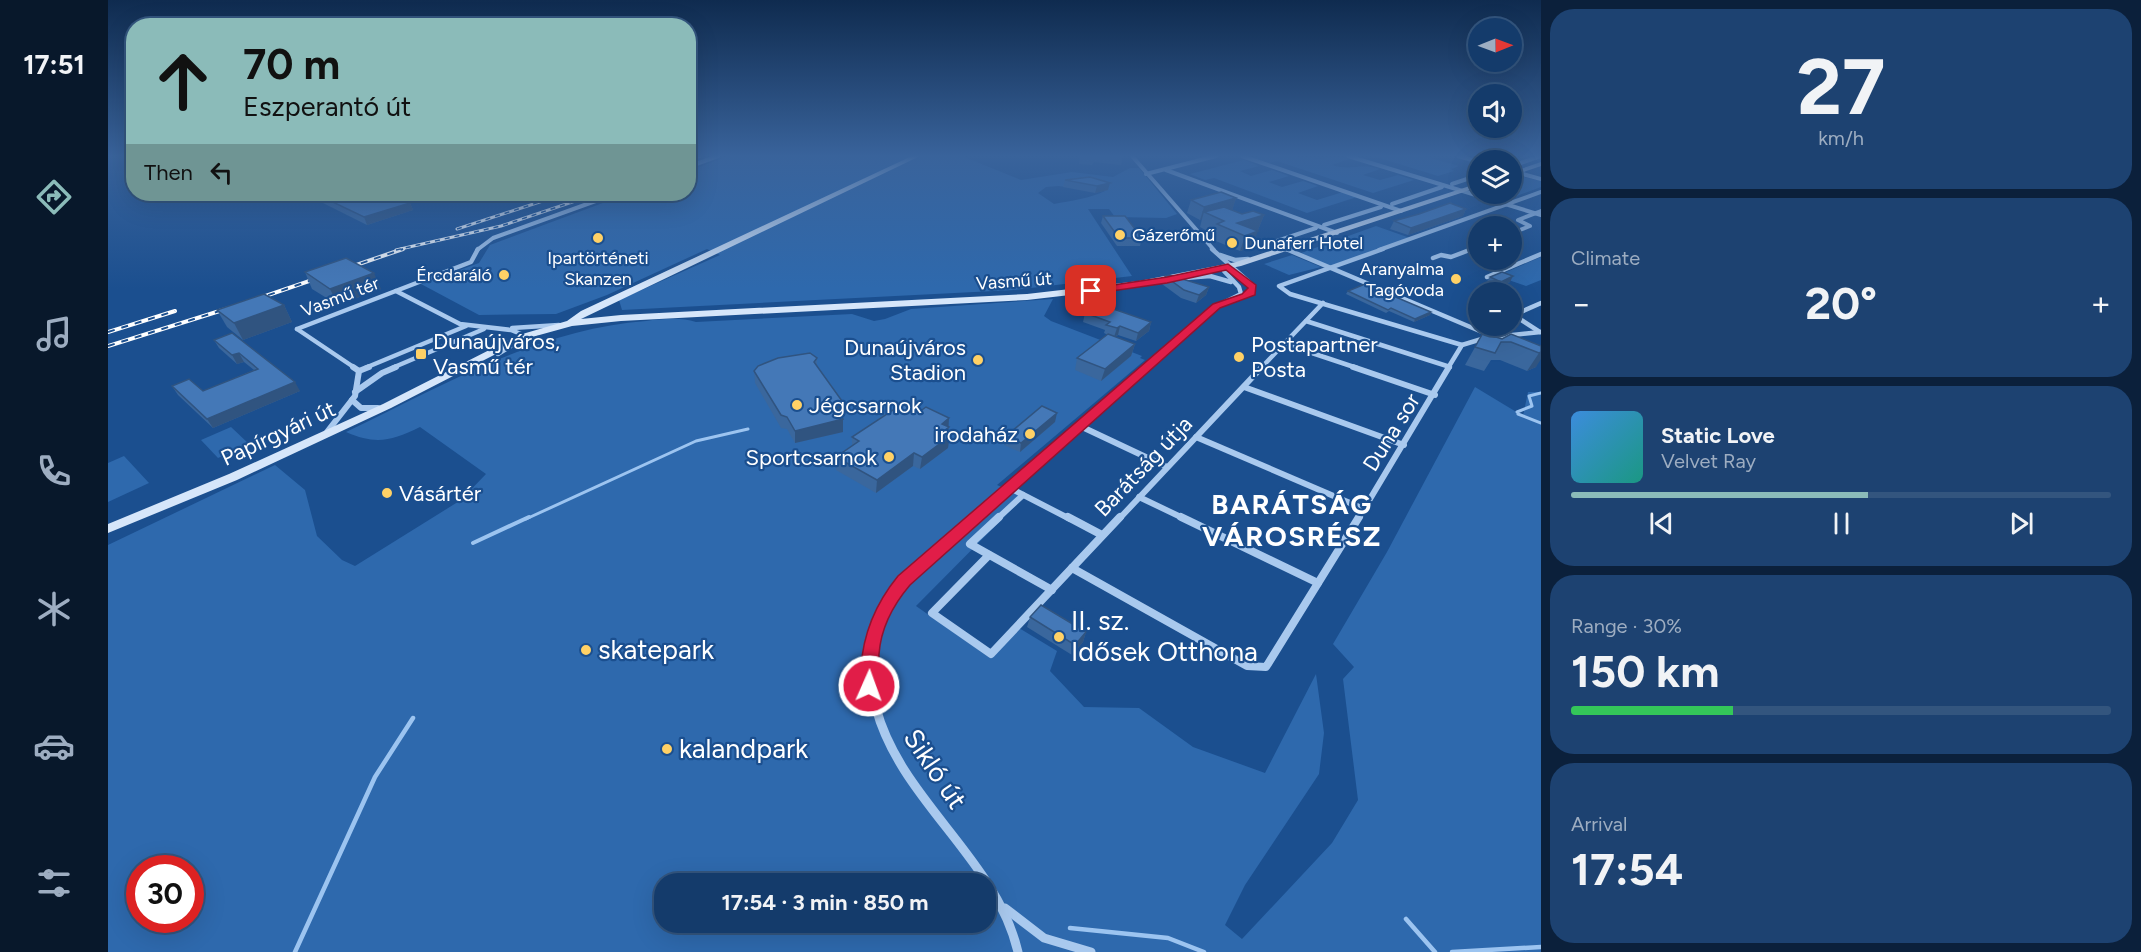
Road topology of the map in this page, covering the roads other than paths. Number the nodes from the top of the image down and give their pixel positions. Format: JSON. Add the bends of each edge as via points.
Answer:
{"nodes":[{"id":1,"x":823,"y":200,"type":"edge"},
{"id":2,"x":1169,"y":200,"type":"edge"},
{"id":3,"x":1250,"y":200,"type":"edge"},
{"id":4,"x":1371,"y":200,"type":"edge"},
{"id":5,"x":1403,"y":200,"type":"edge"},
{"id":6,"x":1433,"y":200,"type":"edge"},
{"id":7,"x":1491,"y":200,"type":"edge"},
{"id":8,"x":1518,"y":200,"type":"edge"},
{"id":9,"x":596,"y":201,"type":"edge"},
{"id":10,"x":1392,"y":204,"type":"dead end"},
{"id":11,"x":1506,"y":205,"type":"junction"},
{"id":12,"x":1381,"y":207,"type":"dead end"},
{"id":13,"x":1401,"y":211,"type":"junction"},
{"id":14,"x":1541,"y":211,"type":"edge"},
{"id":15,"x":1534,"y":213,"type":"junction"},
{"id":16,"x":1541,"y":215,"type":"edge"},
{"id":17,"x":1522,"y":218,"type":"edge"},
{"id":18,"x":1522,"y":222,"type":"edge"},
{"id":19,"x":1324,"y":225,"type":"dead end"},
{"id":20,"x":1316,"y":228,"type":"dead end"},
{"id":21,"x":1522,"y":229,"type":"edge"},
{"id":22,"x":1337,"y":233,"type":"junction"},
{"id":23,"x":1274,"y":242,"type":"dead end"},
{"id":24,"x":1286,"y":249,"type":"junction"},
{"id":25,"x":1213,"y":250,"type":"junction"},
{"id":26,"x":1468,"y":250,"type":"edge"},
{"id":27,"x":1541,"y":255,"type":"edge"},
{"id":28,"x":1433,"y":258,"type":"dead end"},
{"id":29,"x":1254,"y":259,"type":"junction"},
{"id":30,"x":1228,"y":267,"type":"junction"},
{"id":31,"x":1328,"y":268,"type":"junction"},
{"id":32,"x":1487,"y":277,"type":"dead end"},
{"id":33,"x":1167,"y":280,"type":"junction"},
{"id":34,"x":1234,"y":283,"type":"junction"},
{"id":35,"x":396,"y":291,"type":"junction"},
{"id":36,"x":1224,"y":302,"type":"junction"},
{"id":37,"x":1323,"y":303,"type":"junction"},
{"id":38,"x":1541,"y":303,"type":"edge"},
{"id":39,"x":596,"y":308,"type":"junction"},
{"id":40,"x":1522,"y":311,"type":"edge"},
{"id":41,"x":644,"y":317,"type":"junction"},
{"id":42,"x":621,"y":318,"type":"junction"},
{"id":43,"x":1522,"y":320,"type":"edge"},
{"id":44,"x":1306,"y":321,"type":"junction"},
{"id":45,"x":571,"y":323,"type":"junction"},
{"id":46,"x":467,"y":325,"type":"junction"},
{"id":47,"x":484,"y":328,"type":"junction"},
{"id":48,"x":500,"y":329,"type":"junction"},
{"id":49,"x":1541,"y":332,"type":"edge"},
{"id":50,"x":544,"y":336,"type":"junction"},
{"id":51,"x":522,"y":337,"type":"junction"},
{"id":52,"x":1495,"y":337,"type":"junction"},
{"id":53,"x":1285,"y":344,"type":"junction"},
{"id":54,"x":1462,"y":345,"type":"junction"},
{"id":55,"x":498,"y":354,"type":"junction"},
{"id":56,"x":1450,"y":367,"type":"junction"},
{"id":57,"x":463,"y":368,"type":"junction"},
{"id":58,"x":359,"y":371,"type":"junction"},
{"id":59,"x":1244,"y":387,"type":"junction"},
{"id":60,"x":355,"y":392,"type":"junction"},
{"id":61,"x":1435,"y":395,"type":"junction"},
{"id":62,"x":352,"y":400,"type":"junction"},
{"id":63,"x":387,"y":406,"type":"junction"},
{"id":64,"x":1080,"y":426,"type":"junction"},
{"id":65,"x":1196,"y":437,"type":"junction"},
{"id":66,"x":314,"y":440,"type":"junction"},
{"id":67,"x":1404,"y":445,"type":"junction"},
{"id":68,"x":1167,"y":467,"type":"junction"},
{"id":69,"x":1008,"y":487,"type":"junction"},
{"id":70,"x":1023,"y":495,"type":"junction"},
{"id":71,"x":1139,"y":497,"type":"junction"},
{"id":72,"x":1364,"y":509,"type":"junction"},
{"id":73,"x":108,"y":529,"type":"edge"},
{"id":74,"x":1102,"y":535,"type":"junction"},
{"id":75,"x":988,"y":555,"type":"junction"},
{"id":76,"x":1072,"y":568,"type":"junction"},
{"id":77,"x":1318,"y":583,"type":"junction"},
{"id":78,"x":1052,"y":590,"type":"junction"},
{"id":79,"x":1002,"y":906,"type":"junction"},
{"id":80,"x":1071,"y":951,"type":"edge"},
{"id":81,"x":1018,"y":952,"type":"edge"},
{"id":82,"x":1091,"y":952,"type":"edge"}],
"edges":[{"from":1,"to":39,"type":"street"},
{"from":2,"to":25,"type":"street"},
{"from":3,"to":22,"type":"street"},
{"from":4,"to":13,"type":"street"},
{"from":5,"to":10,"type":"street"},
{"from":6,"to":13,"type":"street","name":"Vasmű út"},
{"from":7,"to":11,"type":"street"},
{"from":8,"to":11,"type":"street"},
{"from":9,"to":35,"type":"street","name":"Vasmű tér","via":[[484,242],[471,262]]},
{"from":11,"to":15,"type":"street"},
{"from":11,"to":31,"type":"street"},
{"from":12,"to":19,"type":"street"},
{"from":13,"to":22,"type":"street","name":"Vasmű út"},
{"from":14,"to":15,"type":"street"},
{"from":15,"to":16,"type":"street"},
{"from":15,"to":17,"type":"street"},
{"from":18,"to":21,"type":"street","via":[[1530,226]]},
{"from":20,"to":23,"type":"street"},
{"from":22,"to":24,"type":"street","name":"Vasmű út"},
{"from":24,"to":29,"type":"street","name":"Vasmű út"},
{"from":24,"to":31,"type":"street"},
{"from":25,"to":29,"type":"street","via":[[1230,259]]},
{"from":25,"to":30,"type":"street"},
{"from":26,"to":28,"type":"street"},
{"from":27,"to":32,"type":"street"},
{"from":29,"to":30,"type":"street","name":"Vasmű út"},
{"from":30,"to":33,"type":"street","name":"Vasmű út"},
{"from":30,"to":34,"type":"street","via":[[1224,271]]},
{"from":30,"to":36,"type":"street","via":[[1253,287],[1246,297]]},
{"from":31,"to":37,"type":"street","via":[[1281,284],[1281,289]]},
{"from":31,"to":52,"type":"street"},
{"from":33,"to":34,"type":"street","via":[[1210,276]]},
{"from":33,"to":41,"type":"street","name":"Vasmű út","via":[[1027,297]]},
{"from":34,"to":36,"type":"street","via":[[1241,294]]},
{"from":35,"to":46,"type":"street","name":"Vasmű tér","via":[[444,318]]},
{"from":35,"to":58,"type":"street","name":"Vasmű tér","via":[[297,329]]},
{"from":36,"to":64,"type":"street","name":"Sikló út"},
{"from":37,"to":44,"type":"street","name":"Barátság útja"},
{"from":37,"to":54,"type":"street"},
{"from":38,"to":40,"type":"street"},
{"from":39,"to":42,"type":"street","via":[[596,316]]},
{"from":39,"to":45,"type":"street"},
{"from":41,"to":42,"type":"street"},
{"from":41,"to":50,"type":"street"},
{"from":42,"to":45,"type":"street"},
{"from":43,"to":49,"type":"street"},
{"from":44,"to":53,"type":"street","name":"Barátság útja"},
{"from":44,"to":56,"type":"street"},
{"from":45,"to":48,"type":"street"},
{"from":45,"to":50,"type":"street"},
{"from":45,"to":51,"type":"street"},
{"from":46,"to":47,"type":"street","name":"Vasmű tér"},
{"from":46,"to":58,"type":"street"},
{"from":47,"to":48,"type":"street","name":"Vasmű tér"},
{"from":47,"to":60,"type":"street","via":[[382,374]]},
{"from":48,"to":51,"type":"street","via":[[518,332]]},
{"from":49,"to":52,"type":"street"},
{"from":50,"to":55,"type":"street"},
{"from":51,"to":55,"type":"street"},
{"from":51,"to":57,"type":"street"},
{"from":52,"to":54,"type":"street"},
{"from":53,"to":59,"type":"street","name":"Barátság útja"},
{"from":53,"to":61,"type":"street"},
{"from":54,"to":56,"type":"street","name":"Duna sor"},
{"from":55,"to":57,"type":"street"},
{"from":56,"to":61,"type":"street","name":"Duna sor"},
{"from":57,"to":63,"type":"street","name":"Papírgyári út"},
{"from":58,"to":60,"type":"street"},
{"from":59,"to":65,"type":"street","name":"Barátság útja"},
{"from":59,"to":67,"type":"street"},
{"from":60,"to":62,"type":"street"},
{"from":61,"to":67,"type":"street","name":"Duna sor"},
{"from":62,"to":63,"type":"street","via":[[365,409]]},
{"from":62,"to":66,"type":"street","via":[[340,420]]},
{"from":63,"to":66,"type":"street","name":"Papírgyári út"},
{"from":64,"to":68,"type":"street"},
{"from":64,"to":69,"type":"street","name":"Sikló út"},
{"from":65,"to":68,"type":"street","name":"Barátság útja"},
{"from":65,"to":72,"type":"street"},
{"from":66,"to":73,"type":"street","name":"Papírgyári út"},
{"from":67,"to":72,"type":"street","name":"Duna sor"},
{"from":68,"to":71,"type":"street","name":"Barátság útja"},
{"from":69,"to":70,"type":"street"},
{"from":69,"to":79,"type":"street","name":"Sikló út","via":[[890,597],[876,626],[869,686],[891,750]]},
{"from":70,"to":74,"type":"street"},
{"from":70,"to":75,"type":"street","via":[[970,544]]},
{"from":71,"to":74,"type":"street","name":"Barátság útja"},
{"from":71,"to":77,"type":"street"},
{"from":72,"to":77,"type":"street","name":"Duna sor"},
{"from":74,"to":76,"type":"street","name":"Barátság útja"},
{"from":75,"to":78,"type":"street"},
{"from":75,"to":78,"type":"street","name":"Barátság útja","via":[[932,613],[991,654]]},
{"from":76,"to":77,"type":"street","name":"Duna sor","via":[[1246,666],[1266,667]]},
{"from":76,"to":78,"type":"street","name":"Barátság útja"},
{"from":79,"to":80,"type":"street","via":[[1041,938]]},
{"from":79,"to":81,"type":"street","name":"Sikló út","via":[[1016,936]]},
{"from":80,"to":82,"type":"street"}]}
